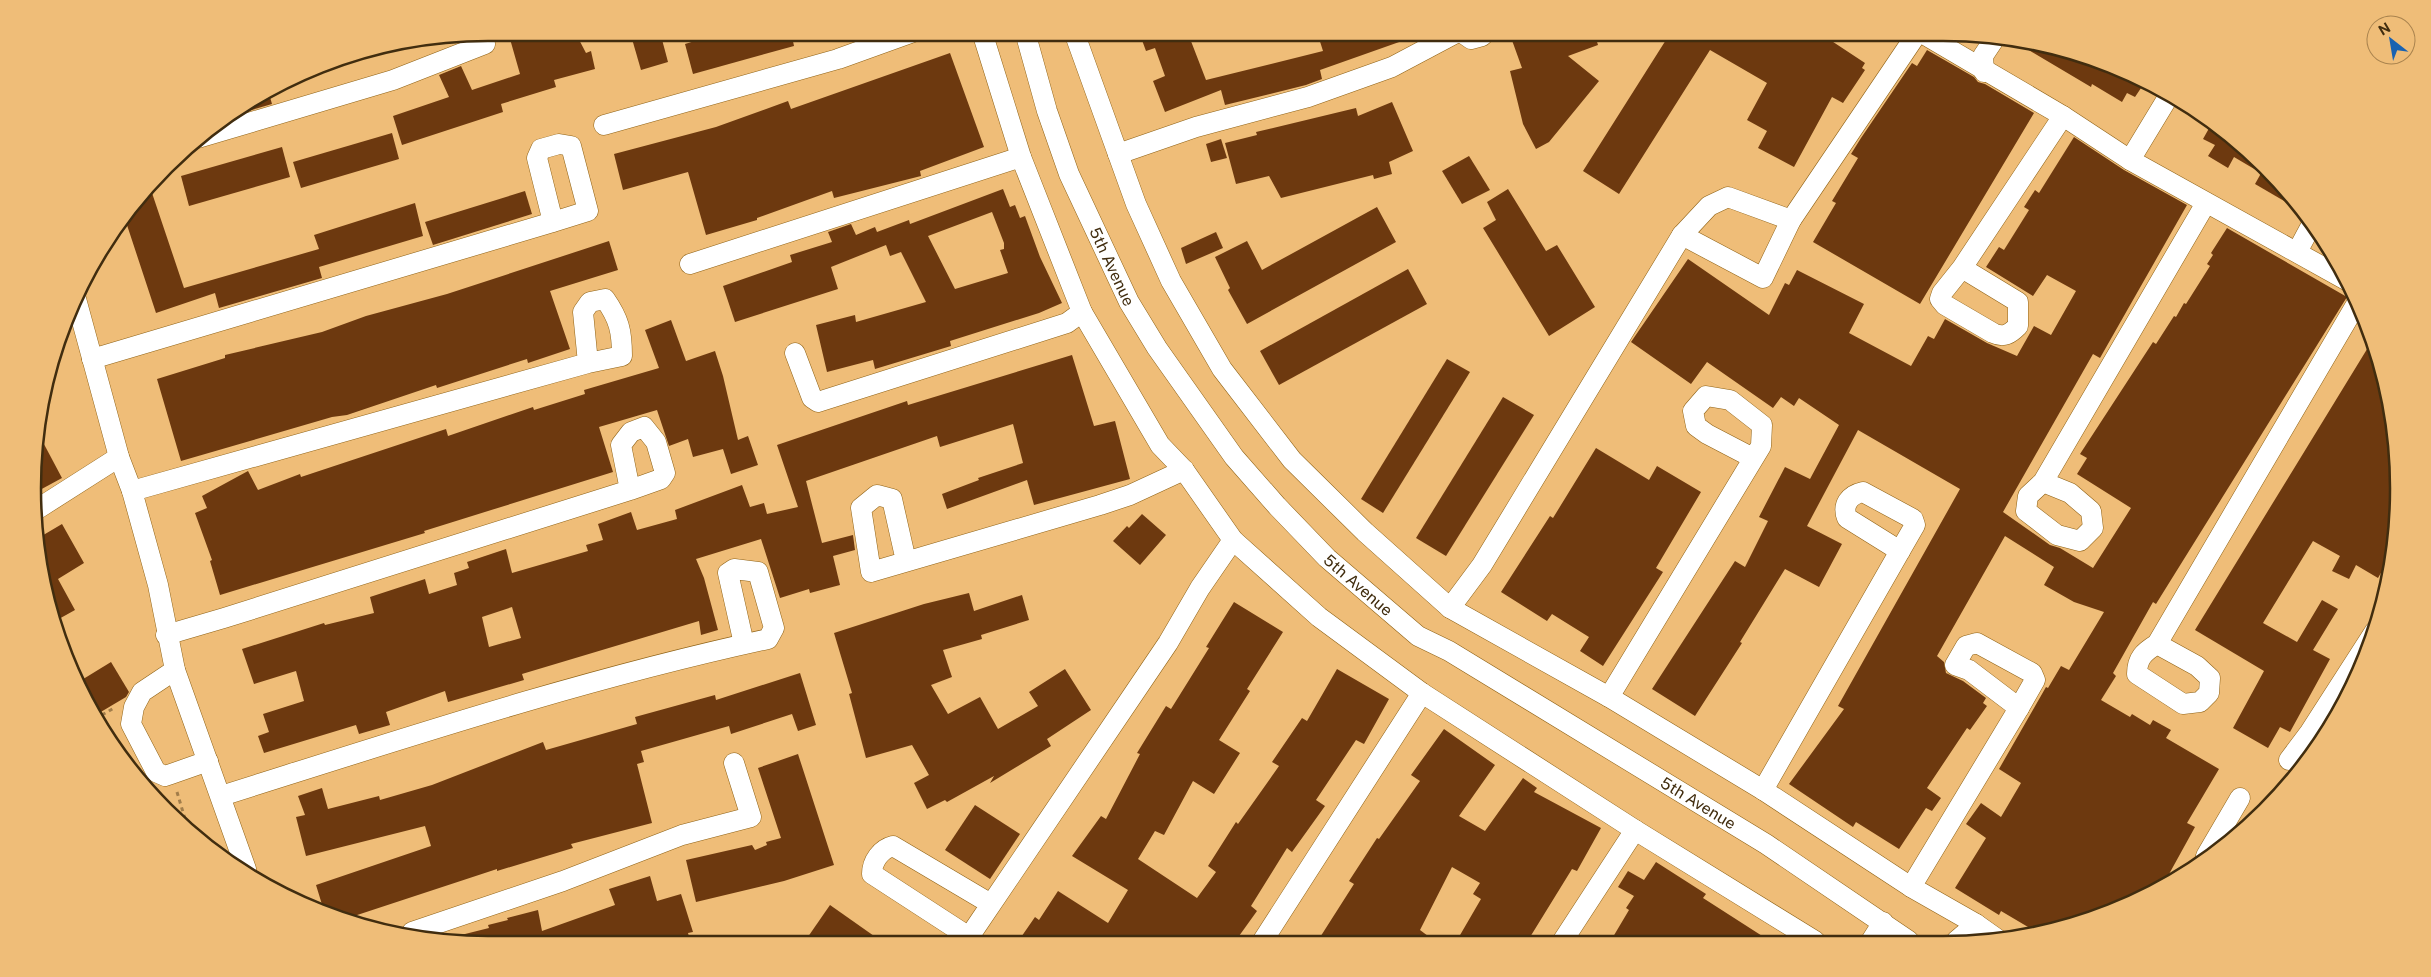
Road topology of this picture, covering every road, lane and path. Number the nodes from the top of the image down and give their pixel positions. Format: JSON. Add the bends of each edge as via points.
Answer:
{"nodes":[{"id":1,"x":484,"y":41,"type":"edge"},
{"id":2,"x":888,"y":41,"type":"edge"},
{"id":3,"x":985,"y":41,"type":"edge"},
{"id":4,"x":1028,"y":41,"type":"edge"},
{"id":5,"x":1077,"y":41,"type":"edge"},
{"id":6,"x":1442,"y":41,"type":"edge"},
{"id":7,"x":1913,"y":41,"type":"edge"},
{"id":8,"x":1934,"y":41,"type":"edge"},
{"id":9,"x":1991,"y":44,"type":"edge"},
{"id":10,"x":1984,"y":72,"type":"junction"},
{"id":11,"x":2166,"y":101,"type":"edge"},
{"id":12,"x":2063,"y":116,"type":"junction"},
{"id":13,"x":604,"y":125,"type":"dead end"},
{"id":14,"x":219,"y":132,"type":"edge"},
{"id":15,"x":1118,"y":154,"type":"junction"},
{"id":16,"x":1021,"y":157,"type":"junction"},
{"id":17,"x":2130,"y":160,"type":"junction"},
{"id":18,"x":2206,"y":202,"type":"junction"},
{"id":19,"x":1791,"y":220,"type":"junction"},
{"id":20,"x":553,"y":222,"type":"dead end"},
{"id":21,"x":2308,"y":232,"type":"edge"},
{"id":22,"x":1682,"y":236,"type":"junction"},
{"id":23,"x":2297,"y":252,"type":"junction"},
{"id":24,"x":690,"y":264,"type":"dead end"},
{"id":25,"x":1962,"y":268,"type":"dead end"},
{"id":26,"x":2334,"y":273,"type":"edge"},
{"id":27,"x":79,"y":309,"type":"edge"},
{"id":28,"x":2353,"y":310,"type":"edge"},
{"id":29,"x":1082,"y":312,"type":"junction"},
{"id":30,"x":795,"y":353,"type":"dead end"},
{"id":31,"x":92,"y":359,"type":"junction"},
{"id":32,"x":588,"y":363,"type":"dead end"},
{"id":33,"x":119,"y":457,"type":"junction"},
{"id":34,"x":1753,"y":458,"type":"dead end"},
{"id":35,"x":1184,"y":470,"type":"junction"},
{"id":36,"x":2043,"y":482,"type":"dead end"},
{"id":37,"x":630,"y":490,"type":"dead end"},
{"id":38,"x":132,"y":491,"type":"junction"},
{"id":39,"x":42,"y":506,"type":"edge"},
{"id":40,"x":1233,"y":540,"type":"junction"},
{"id":41,"x":1900,"y":551,"type":"dead end"},
{"id":42,"x":906,"y":561,"type":"dead end"},
{"id":43,"x":1450,"y":608,"type":"junction"},
{"id":44,"x":166,"y":634,"type":"junction"},
{"id":45,"x":744,"y":644,"type":"dead end"},
{"id":46,"x":2157,"y":644,"type":"dead end"},
{"id":47,"x":2357,"y":658,"type":"edge"},
{"id":48,"x":175,"y":670,"type":"junction"},
{"id":49,"x":1422,"y":693,"type":"junction"},
{"id":50,"x":1609,"y":697,"type":"junction"},
{"id":51,"x":2019,"y":708,"type":"dead end"},
{"id":52,"x":2288,"y":760,"type":"dead end"},
{"id":53,"x":208,"y":761,"type":"junction"},
{"id":54,"x":734,"y":763,"type":"dead end"},
{"id":55,"x":171,"y":774,"type":"junction"},
{"id":56,"x":1763,"y":790,"type":"junction"},
{"id":57,"x":221,"y":796,"type":"junction"},
{"id":58,"x":2240,"y":798,"type":"dead end"},
{"id":59,"x":184,"y":816,"type":"edge"},
{"id":60,"x":1635,"y":830,"type":"junction"},
{"id":61,"x":2213,"y":845,"type":"edge"},
{"id":62,"x":244,"y":862,"type":"edge"},
{"id":63,"x":1911,"y":887,"type":"junction"},
{"id":64,"x":991,"y":904,"type":"junction"},
{"id":65,"x":1883,"y":922,"type":"junction"},
{"id":66,"x":1976,"y":924,"type":"junction"},
{"id":67,"x":418,"y":930,"type":"edge"},
{"id":68,"x":1989,"y":933,"type":"edge"},
{"id":69,"x":1963,"y":935,"type":"edge"},
{"id":70,"x":967,"y":936,"type":"edge"},
{"id":71,"x":970,"y":936,"type":"edge"},
{"id":72,"x":1266,"y":936,"type":"edge"},
{"id":73,"x":1566,"y":936,"type":"edge"},
{"id":74,"x":1807,"y":936,"type":"edge"},
{"id":75,"x":1874,"y":936,"type":"edge"},
{"id":76,"x":1902,"y":936,"type":"edge"}],
"edges":[{"from":1,"to":14,"type":"street","via":[[485,44],[392,80]]},
{"from":2,"to":13,"type":"street","via":[[838,59]]},
{"from":3,"to":16,"type":"street"},
{"from":4,"to":65,"type":"street","name":"5th Avenue","via":[[1069,174],[1129,302],[1157,348],[1234,457],[1327,558],[1418,636],[1449,651],[1766,844]]},
{"from":5,"to":15,"type":"street"},
{"from":6,"to":15,"type":"street","via":[[1392,67]]},
{"from":7,"to":19,"type":"street"},
{"from":8,"to":10,"type":"street"},
{"from":9,"to":10,"type":"street","via":[[1982,56]]},
{"from":10,"to":12,"type":"street"},
{"from":11,"to":17,"type":"street"},
{"from":12,"to":17,"type":"street"},
{"from":12,"to":25,"type":"street"},
{"from":15,"to":43,"type":"street","via":[[1136,204],[1171,281],[1222,369],[1292,460],[1365,532]]},
{"from":16,"to":24,"type":"street"},
{"from":16,"to":29,"type":"street"},
{"from":17,"to":18,"type":"street"},
{"from":18,"to":23,"type":"street"},
{"from":18,"to":36,"type":"street"},
{"from":19,"to":22,"type":"street","via":[[1728,197],[1709,206]]},
{"from":19,"to":22,"type":"street","via":[[1763,278]]},
{"from":20,"to":31,"type":"street"},
{"from":21,"to":23,"type":"street"},
{"from":22,"to":43,"type":"street","via":[[1482,565]]},
{"from":23,"to":26,"type":"street"},
{"from":27,"to":31,"type":"street"},
{"from":28,"to":46,"type":"street"},
{"from":29,"to":30,"type":"street","via":[[1067,323],[818,402],[812,398]]},
{"from":29,"to":35,"type":"street","via":[[1160,445]]},
{"from":31,"to":33,"type":"street"},
{"from":32,"to":38,"type":"street"},
{"from":33,"to":38,"type":"street"},
{"from":33,"to":39,"type":"street"},
{"from":34,"to":50,"type":"street"},
{"from":35,"to":40,"type":"street"},
{"from":35,"to":42,"type":"street","via":[[1115,500]]},
{"from":37,"to":44,"type":"street"},
{"from":38,"to":44,"type":"street","via":[[158,586]]},
{"from":40,"to":49,"type":"street","via":[[1319,617]]},
{"from":40,"to":64,"type":"street","via":[[1168,643]]},
{"from":41,"to":56,"type":"street"},
{"from":43,"to":50,"type":"street"},
{"from":44,"to":48,"type":"street"},
{"from":45,"to":57,"type":"street","via":[[614,676]]},
{"from":47,"to":52,"type":"street"},
{"from":48,"to":53,"type":"street"},
{"from":48,"to":55,"type":"street","via":[[142,692],[134,707],[131,724],[156,772],[165,776]]},
{"from":49,"to":60,"type":"street"},
{"from":49,"to":72,"type":"street"},
{"from":50,"to":56,"type":"street"},
{"from":51,"to":63,"type":"street"},
{"from":53,"to":55,"type":"street"},
{"from":53,"to":57,"type":"street"},
{"from":54,"to":67,"type":"street","via":[[751,817],[682,835],[563,881]]},
{"from":55,"to":59,"type":"path"},
{"from":56,"to":63,"type":"street"},
{"from":57,"to":62,"type":"street"},
{"from":58,"to":61,"type":"street"},
{"from":60,"to":73,"type":"street"},
{"from":60,"to":74,"type":"street"},
{"from":63,"to":66,"type":"street"},
{"from":64,"to":70,"type":"street","via":[[893,846],[885,848],[872,865],[872,874]]},
{"from":64,"to":71,"type":"street"},
{"from":65,"to":75,"type":"street"},
{"from":65,"to":76,"type":"street","name":"5th Avenue"},
{"from":66,"to":68,"type":"street"},
{"from":66,"to":69,"type":"street"}]}
